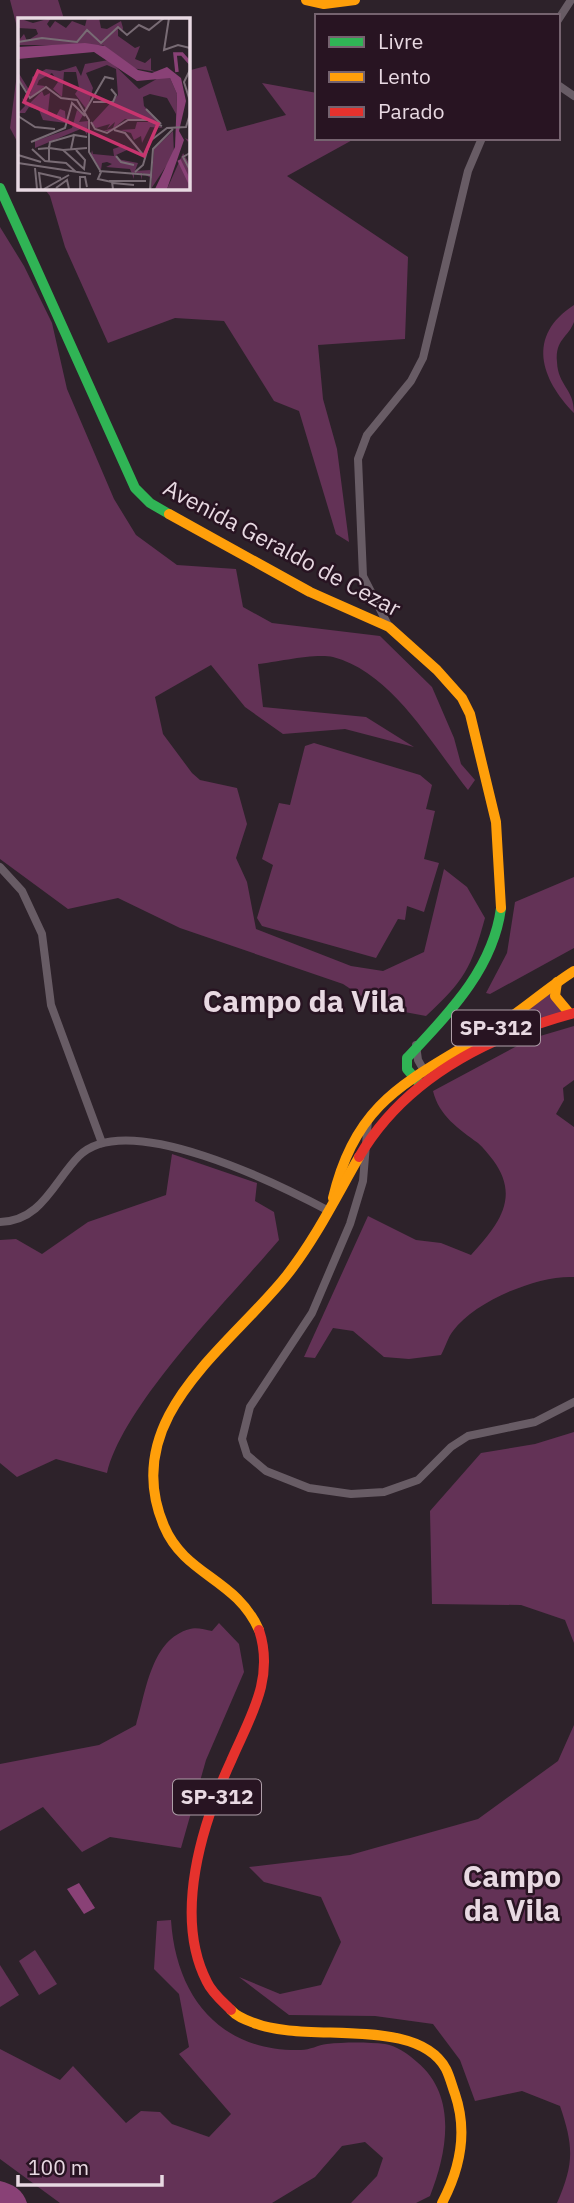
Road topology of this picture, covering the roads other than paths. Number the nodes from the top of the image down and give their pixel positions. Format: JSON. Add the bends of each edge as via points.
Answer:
{"nodes":[{"id":1,"x":306,"y":0,"type":"edge"},
{"id":2,"x":355,"y":0,"type":"edge"},
{"id":3,"x":571,"y":0,"type":"edge"},
{"id":4,"x":560,"y":17,"type":"edge"},
{"id":5,"x":481,"y":140,"type":"edge"},
{"id":6,"x":0,"y":188,"type":"edge"},
{"id":7,"x":389,"y":627,"type":"junction"},
{"id":8,"x":0,"y":867,"type":"edge"},
{"id":9,"x":574,"y":971,"type":"edge"},
{"id":10,"x":557,"y":982,"type":"junction"},
{"id":11,"x":572,"y":1014,"type":"edge"},
{"id":12,"x":416,"y":1045,"type":"junction"},
{"id":13,"x":412,"y":1077,"type":"junction"},
{"id":14,"x":425,"y":1078,"type":"junction"},
{"id":15,"x":369,"y":1116,"type":"junction"},
{"id":16,"x":368,"y":1141,"type":"junction"},
{"id":17,"x":102,"y":1143,"type":"junction"},
{"id":18,"x":330,"y":1208,"type":"junction"},
{"id":19,"x":0,"y":1222,"type":"edge"},
{"id":20,"x":574,"y":1402,"type":"edge"},
{"id":21,"x":442,"y":2203,"type":"edge"}],
"edges":[{"from":1,"to":2,"type":"main road","via":[[324,4]]},
{"from":3,"to":4,"type":"street"},
{"from":5,"to":7,"type":"street","via":[[468,171],[423,358],[411,381],[366,435],[358,459],[363,576]]},
{"from":6,"to":7,"type":"main road","name":"Avenida Geraldo de Cezar","via":[[135,488],[150,503],[310,592]]},
{"from":7,"to":12,"type":"main road","name":"Avenida Geraldo de Cezar","via":[[463,698],[490,793],[502,873],[498,930],[477,976],[465,995]]},
{"from":8,"to":17,"type":"street","via":[[22,891],[42,934],[51,1005]]},
{"from":9,"to":10,"type":"main road","number":"SP-312"},
{"from":10,"to":11,"type":"main road","via":[[555,996]]},
{"from":10,"to":14,"type":"main road","number":"SP-312"},
{"from":11,"to":14,"type":"main road","number":"SP-312","via":[[496,1041]]},
{"from":12,"to":13,"type":"main road","via":[[406,1065]]},
{"from":12,"to":14,"type":"street"},
{"from":13,"to":14,"type":"main road","number":"SP-312"},
{"from":13,"to":15,"type":"main road","number":"SP-312"},
{"from":14,"to":16,"type":"main road","number":"SP-312"},
{"from":15,"to":16,"type":"street"},
{"from":15,"to":18,"type":"main road","number":"SP-312","via":[[340,1160]]},
{"from":16,"to":18,"type":"main road","number":"SP-312"},
{"from":16,"to":20,"type":"street","via":[[363,1181],[350,1224],[321,1295],[250,1407],[242,1439],[253,1461],[309,1488],[351,1494],[384,1492],[418,1480],[468,1436],[534,1423]]},
{"from":17,"to":18,"type":"street","via":[[131,1142],[191,1152],[250,1171]]},
{"from":17,"to":19,"type":"street","via":[[79,1156],[43,1203],[21,1217]]},
{"from":18,"to":21,"type":"main road","number":"SP-312","via":[[287,1275],[187,1386],[165,1425],[153,1460],[155,1500],[171,1538],[180,1553],[233,1592],[250,1612],[264,1643],[266,1663],[257,1705],[228,1766],[206,1835],[193,1901],[192,1944],[209,1988],[227,2008],[259,2029],[312,2035],[399,2035],[414,2039],[432,2054],[454,2086],[463,2138],[459,2162]]}]}
